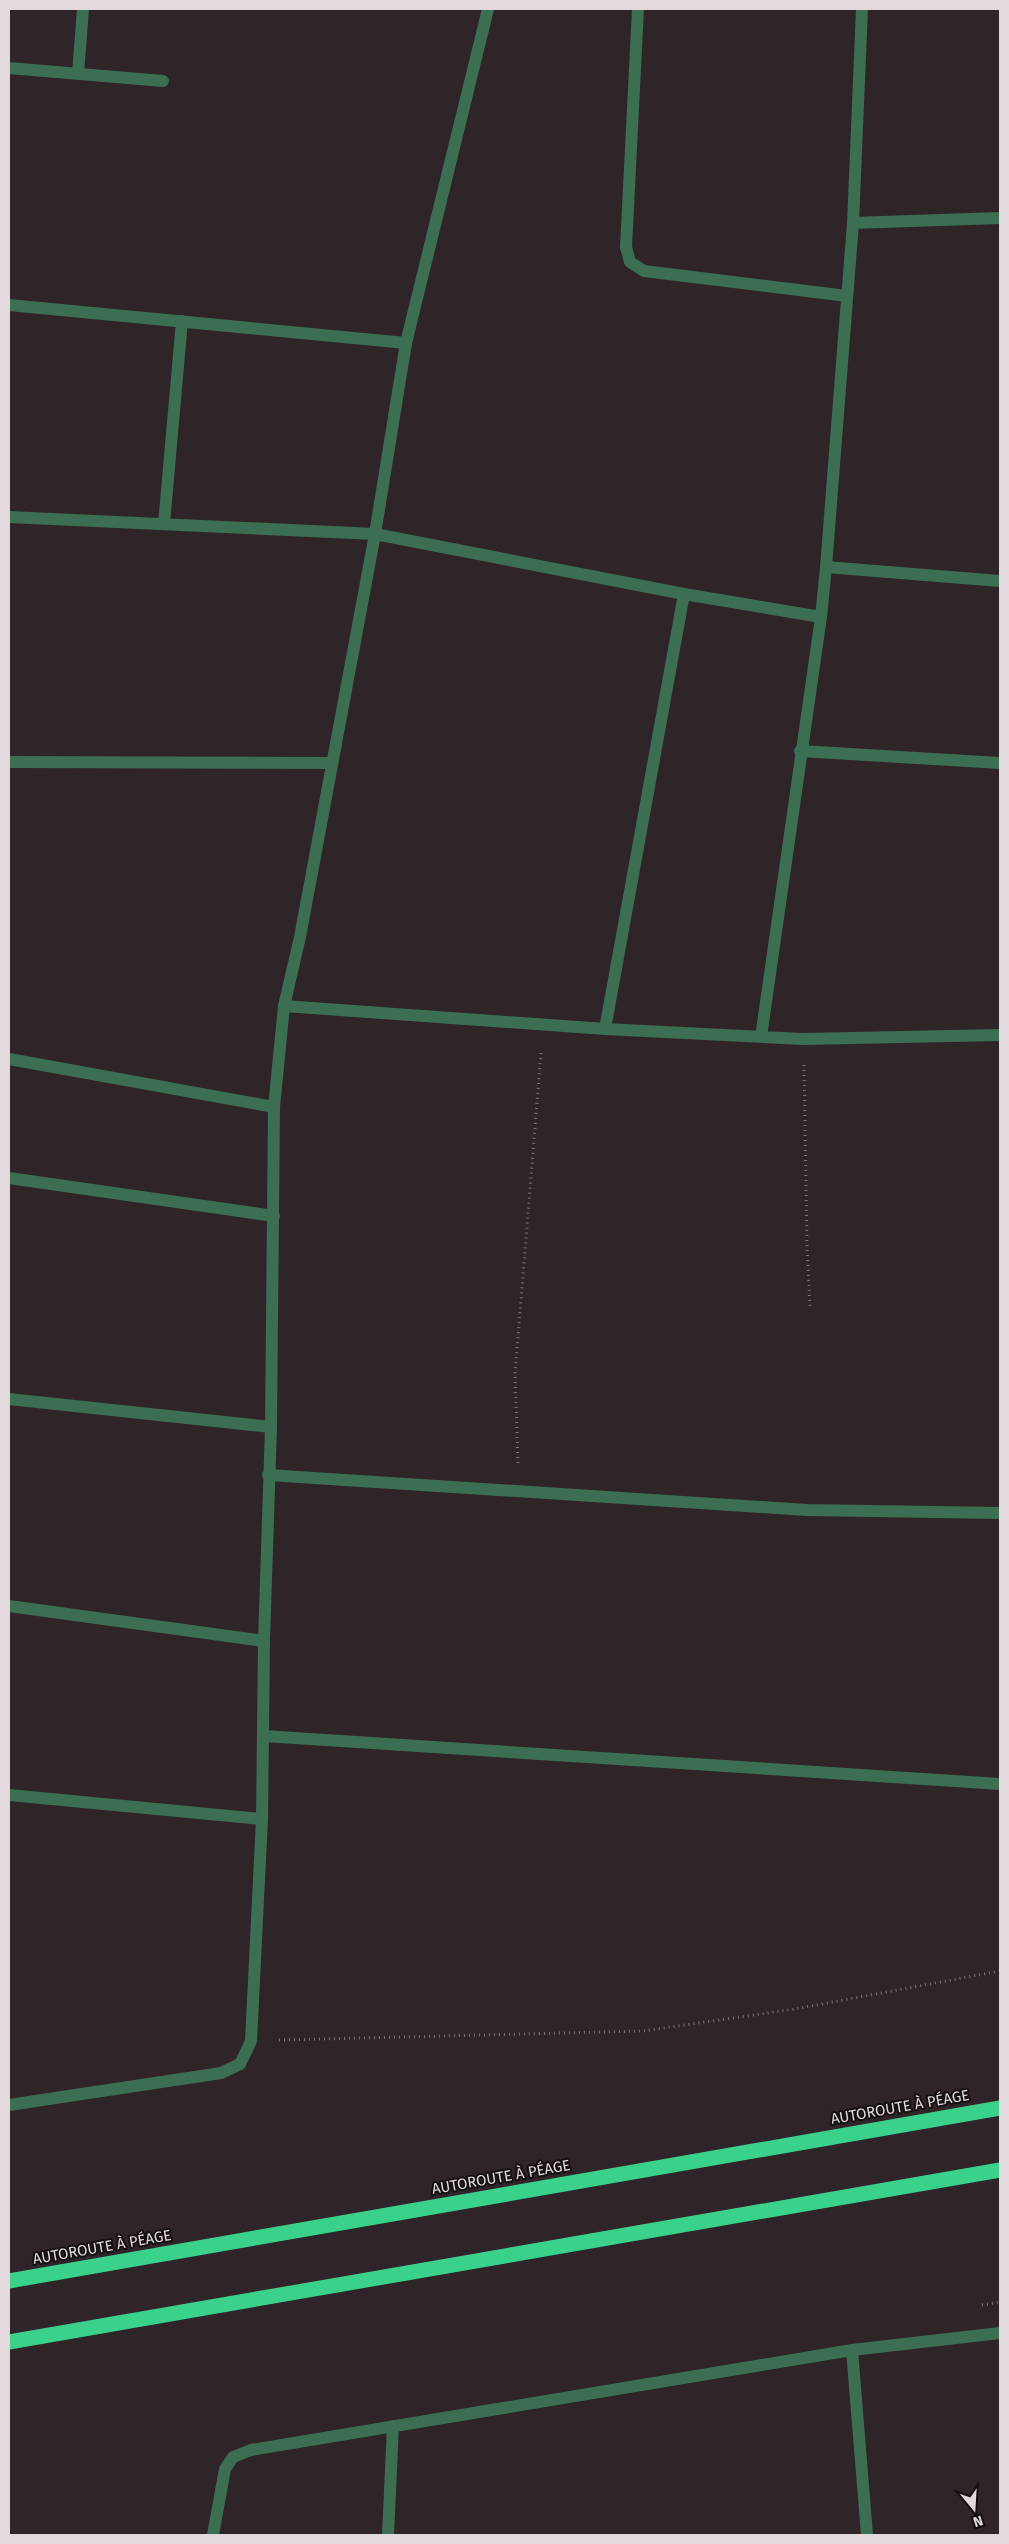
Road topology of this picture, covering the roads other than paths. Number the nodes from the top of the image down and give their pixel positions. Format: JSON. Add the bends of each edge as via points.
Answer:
{"nodes":[{"id":1,"x":84,"y":9,"type":"edge"},
{"id":2,"x":488,"y":9,"type":"edge"},
{"id":3,"x":638,"y":9,"type":"edge"},
{"id":4,"x":862,"y":9,"type":"edge"},
{"id":5,"x":9,"y":68,"type":"edge"},
{"id":6,"x":78,"y":74,"type":"junction"},
{"id":7,"x":163,"y":81,"type":"dead end"},
{"id":8,"x":1000,"y":218,"type":"edge"},
{"id":9,"x":853,"y":223,"type":"junction"},
{"id":10,"x":847,"y":296,"type":"junction"},
{"id":11,"x":9,"y":305,"type":"edge"},
{"id":12,"x":182,"y":321,"type":"junction"},
{"id":13,"x":406,"y":343,"type":"junction"},
{"id":14,"x":9,"y":517,"type":"edge"},
{"id":15,"x":164,"y":524,"type":"junction"},
{"id":16,"x":375,"y":534,"type":"junction"},
{"id":17,"x":826,"y":567,"type":"junction"},
{"id":18,"x":1000,"y":581,"type":"edge"},
{"id":19,"x":684,"y":594,"type":"junction"},
{"id":20,"x":821,"y":617,"type":"junction"},
{"id":21,"x":800,"y":751,"type":"junction"},
{"id":22,"x":9,"y":762,"type":"edge"},
{"id":23,"x":332,"y":763,"type":"junction"},
{"id":24,"x":1000,"y":763,"type":"edge"},
{"id":25,"x":284,"y":1006,"type":"junction"},
{"id":26,"x":605,"y":1029,"type":"junction"},
{"id":27,"x":1000,"y":1035,"type":"edge"},
{"id":28,"x":761,"y":1037,"type":"junction"},
{"id":29,"x":9,"y":1059,"type":"edge"},
{"id":30,"x":274,"y":1106,"type":"junction"},
{"id":31,"x":9,"y":1178,"type":"edge"},
{"id":32,"x":274,"y":1216,"type":"junction"},
{"id":33,"x":9,"y":1399,"type":"edge"},
{"id":34,"x":271,"y":1427,"type":"junction"},
{"id":35,"x":268,"y":1475,"type":"junction"},
{"id":36,"x":1000,"y":1513,"type":"edge"},
{"id":37,"x":9,"y":1606,"type":"edge"},
{"id":38,"x":264,"y":1641,"type":"junction"},
{"id":39,"x":264,"y":1736,"type":"junction"},
{"id":40,"x":1000,"y":1784,"type":"edge"},
{"id":41,"x":9,"y":1795,"type":"edge"},
{"id":42,"x":262,"y":1820,"type":"junction"},
{"id":43,"x":9,"y":2105,"type":"edge"},
{"id":44,"x":1000,"y":2108,"type":"edge"},
{"id":45,"x":1000,"y":2170,"type":"edge"},
{"id":46,"x":9,"y":2281,"type":"edge"},
{"id":47,"x":1000,"y":2332,"type":"edge"},
{"id":48,"x":9,"y":2342,"type":"edge"},
{"id":49,"x":852,"y":2350,"type":"junction"},
{"id":50,"x":393,"y":2426,"type":"junction"},
{"id":51,"x":213,"y":2535,"type":"edge"},
{"id":52,"x":388,"y":2535,"type":"edge"},
{"id":53,"x":867,"y":2535,"type":"edge"}],
"edges":[{"from":1,"to":6,"type":"street"},
{"from":2,"to":13,"type":"street"},
{"from":3,"to":10,"type":"street","via":[[626,247],[630,262],[644,271]]},
{"from":4,"to":9,"type":"street"},
{"from":5,"to":6,"type":"street"},
{"from":6,"to":7,"type":"street"},
{"from":8,"to":9,"type":"street"},
{"from":9,"to":10,"type":"street"},
{"from":10,"to":17,"type":"street"},
{"from":11,"to":12,"type":"street"},
{"from":12,"to":13,"type":"street"},
{"from":12,"to":15,"type":"street"},
{"from":13,"to":16,"type":"street"},
{"from":14,"to":15,"type":"street"},
{"from":15,"to":16,"type":"street"},
{"from":16,"to":19,"type":"street"},
{"from":16,"to":23,"type":"street"},
{"from":17,"to":18,"type":"street"},
{"from":17,"to":20,"type":"street"},
{"from":19,"to":20,"type":"street"},
{"from":19,"to":26,"type":"street"},
{"from":20,"to":21,"type":"street"},
{"from":21,"to":24,"type":"street"},
{"from":21,"to":28,"type":"street"},
{"from":22,"to":23,"type":"street"},
{"from":23,"to":25,"type":"street"},
{"from":25,"to":26,"type":"street"},
{"from":25,"to":30,"type":"street"},
{"from":26,"to":28,"type":"street"},
{"from":27,"to":28,"type":"street"},
{"from":29,"to":30,"type":"street"},
{"from":30,"to":32,"type":"street"},
{"from":31,"to":32,"type":"street"},
{"from":32,"to":34,"type":"street"},
{"from":33,"to":34,"type":"street"},
{"from":34,"to":35,"type":"street"},
{"from":35,"to":36,"type":"street","via":[[807,1510]]},
{"from":35,"to":38,"type":"street"},
{"from":37,"to":38,"type":"street"},
{"from":38,"to":39,"type":"street"},
{"from":39,"to":40,"type":"street"},
{"from":39,"to":42,"type":"street"},
{"from":41,"to":42,"type":"street"},
{"from":42,"to":43,"type":"street","via":[[251,2041],[240,2064],[222,2073]]},
{"from":44,"to":46,"type":"highway","name":"AUTOROUTE À PÉAGE"},
{"from":45,"to":48,"type":"highway"},
{"from":47,"to":49,"type":"street"},
{"from":49,"to":50,"type":"street"},
{"from":49,"to":53,"type":"street"},
{"from":50,"to":51,"type":"street","via":[[251,2450],[232,2457],[225,2469]]},
{"from":50,"to":52,"type":"street"}]}
